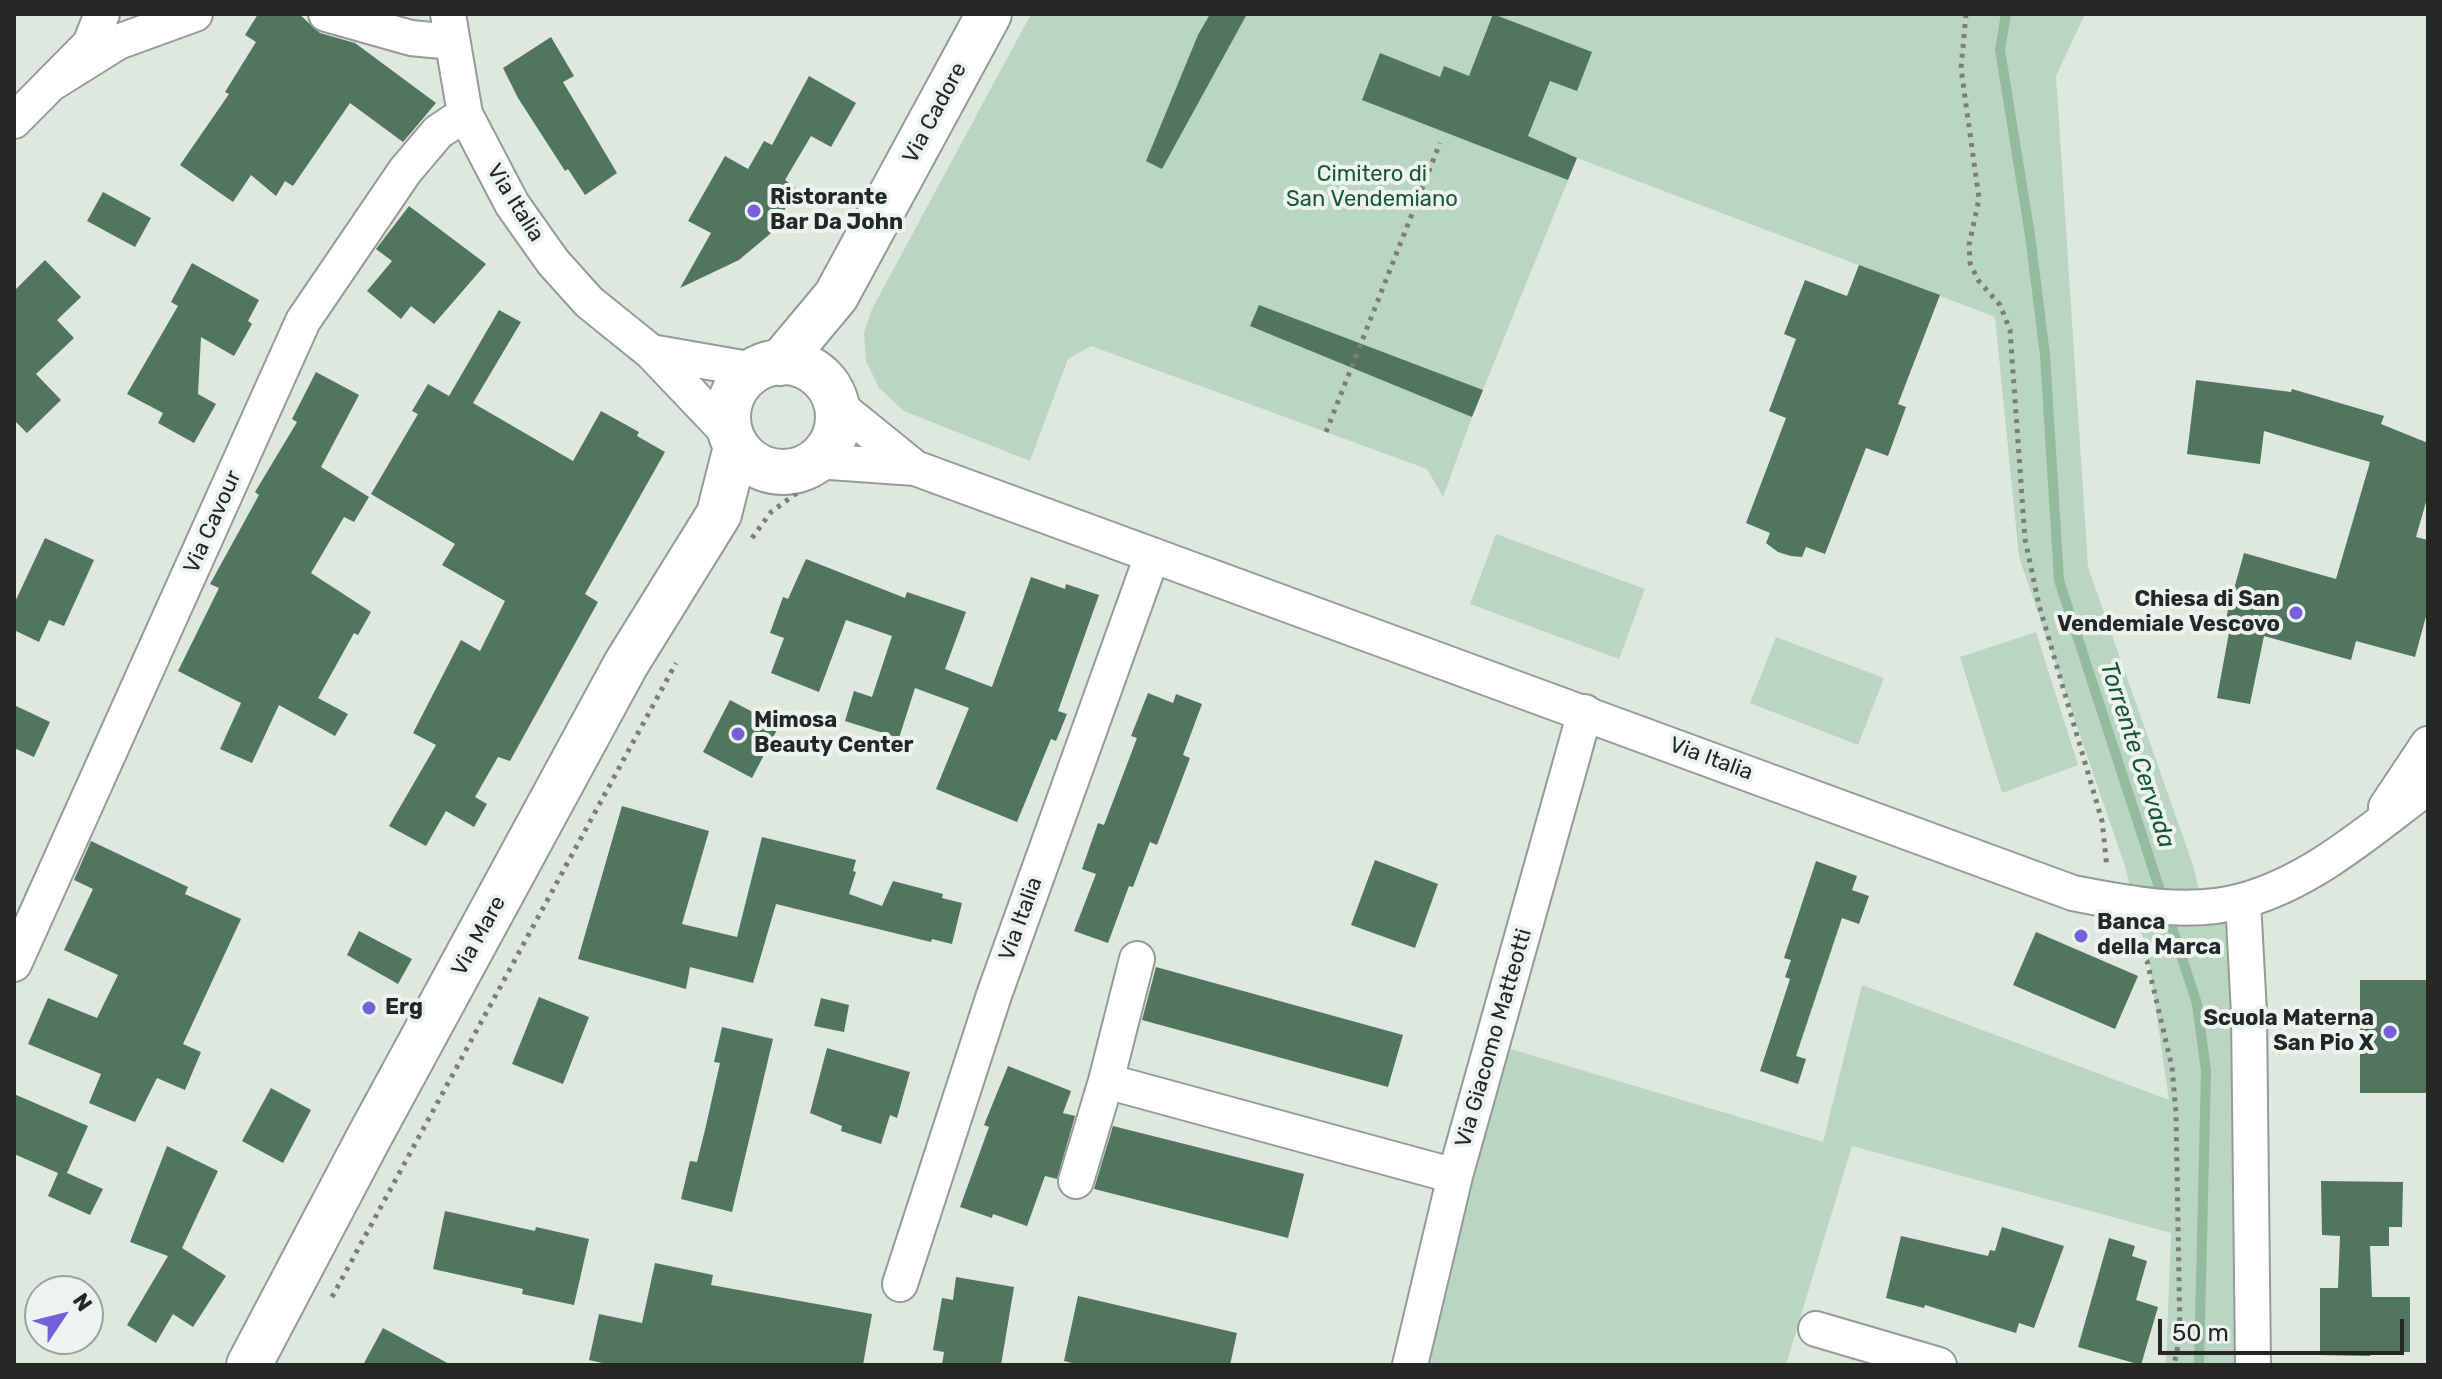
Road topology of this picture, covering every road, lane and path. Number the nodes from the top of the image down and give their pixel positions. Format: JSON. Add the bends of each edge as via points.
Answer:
{"nodes":[{"id":1,"x":152,"y":14,"type":"edge"},
{"id":2,"x":195,"y":14,"type":"edge"},
{"id":3,"x":326,"y":14,"type":"edge"},
{"id":4,"x":989,"y":14,"type":"edge"},
{"id":5,"x":1966,"y":14,"type":"edge"},
{"id":6,"x":110,"y":28,"type":"edge"},
{"id":7,"x":450,"y":28,"type":"edge"},
{"id":8,"x":465,"y":114,"type":"junction"},
{"id":9,"x":14,"y":121,"type":"edge"},
{"id":10,"x":1440,"y":143,"type":"dead end"},
{"id":11,"x":836,"y":296,"type":"junction"},
{"id":12,"x":651,"y":352,"type":"junction"},
{"id":13,"x":767,"y":366,"type":"junction"},
{"id":14,"x":830,"y":393,"type":"junction"},
{"id":15,"x":1326,"y":432,"type":"dead end"},
{"id":16,"x":733,"y":441,"type":"junction"},
{"id":17,"x":915,"y":468,"type":"junction"},
{"id":18,"x":802,"y":473,"type":"junction"},
{"id":19,"x":719,"y":514,"type":"junction"},
{"id":20,"x":745,"y":550,"type":"dead end"},
{"id":21,"x":1152,"y":556,"type":"junction"},
{"id":22,"x":679,"y":656,"type":"dead end"},
{"id":23,"x":1585,"y":712,"type":"junction"},
{"id":24,"x":2428,"y":744,"type":"edge"},
{"id":25,"x":2428,"y":787,"type":"edge"},
{"id":26,"x":2371,"y":829,"type":"junction"},
{"id":27,"x":2243,"y":901,"type":"junction"},
{"id":28,"x":2122,"y":902,"type":"junction"},
{"id":29,"x":1137,"y":959,"type":"dead end"},
{"id":30,"x":14,"y":964,"type":"edge"},
{"id":31,"x":1106,"y":1081,"type":"junction"},
{"id":32,"x":1455,"y":1176,"type":"junction"},
{"id":33,"x":1076,"y":1181,"type":"dead end"},
{"id":34,"x":900,"y":1284,"type":"dead end"},
{"id":35,"x":325,"y":1310,"type":"dead end"},
{"id":36,"x":1816,"y":1329,"type":"dead end"},
{"id":37,"x":249,"y":1365,"type":"edge"},
{"id":38,"x":1410,"y":1365,"type":"edge"},
{"id":39,"x":1939,"y":1365,"type":"edge"},
{"id":40,"x":2174,"y":1365,"type":"edge"},
{"id":41,"x":2253,"y":1365,"type":"edge"}],
"edges":[{"from":1,"to":6,"type":"street","via":[[136,30]]},
{"from":2,"to":6,"type":"street"},
{"from":3,"to":7,"type":"street","via":[[411,38]]},
{"from":4,"to":11,"type":"main road","name":"Via Cadore"},
{"from":5,"to":28,"type":"path","via":[[1961,68],[1979,199],[1970,263],[2000,305],[2010,330],[2025,539]]},
{"from":6,"to":9,"type":"street"},
{"from":7,"to":8,"type":"street","name":"Via Italia"},
{"from":8,"to":12,"type":"street","name":"Via Italia","via":[[512,204],[553,262],[589,302]]},
{"from":8,"to":30,"type":"street","name":"Via Cavour","via":[[438,132],[405,171],[303,321]]},
{"from":10,"to":15,"type":"path"},
{"from":11,"to":13,"type":"main road","name":"Via Cadore"},
{"from":11,"to":14,"type":"main road","name":"Via Cadore"},
{"from":12,"to":13,"type":"street","name":"Via Italia"},
{"from":12,"to":16,"type":"street","name":"Via Italia"},
{"from":13,"to":14,"type":"main road","via":[[797,364],[813,372]]},
{"from":13,"to":16,"type":"main road","name":"Via Cadore","via":[[740,382],[731,399]]},
{"from":14,"to":17,"type":"street","name":"Via Italia"},
{"from":14,"to":18,"type":"main road","name":"Via Cadore","via":[[838,420],[835,435]]},
{"from":16,"to":18,"type":"main road","via":[[762,468]]},
{"from":16,"to":19,"type":"main road","name":"Via Mare"},
{"from":17,"to":18,"type":"street","name":"Via Italia"},
{"from":17,"to":21,"type":"street","name":"Via Italia"},
{"from":18,"to":19,"type":"main road","name":"Via Mare"},
{"from":18,"to":20,"type":"path","via":[[792,494],[771,512]]},
{"from":19,"to":37,"type":"main road","name":"Via Mare","via":[[626,664]]},
{"from":21,"to":23,"type":"street","name":"Via Italia"},
{"from":21,"to":34,"type":"street","name":"Via Italia","via":[[994,995]]},
{"from":22,"to":35,"type":"path"},
{"from":23,"to":28,"type":"street","name":"Via Italia","via":[[2073,893]]},
{"from":23,"to":32,"type":"street","name":"Via Giacomo Matteotti"},
{"from":24,"to":26,"type":"street"},
{"from":25,"to":26,"type":"street","name":"Via Italia"},
{"from":26,"to":27,"type":"street","name":"Via Italia","via":[[2312,871]]},
{"from":27,"to":28,"type":"street","name":"Via Italia","via":[[2202,907]]},
{"from":27,"to":41,"type":"street"},
{"from":28,"to":40,"type":"path","via":[[2121,931],[2147,961],[2172,1067],[2180,1336]]},
{"from":29,"to":31,"type":"street"},
{"from":31,"to":32,"type":"street"},
{"from":31,"to":33,"type":"street"},
{"from":32,"to":38,"type":"street","name":"Via Giacomo Matteotti"},
{"from":36,"to":39,"type":"street"}]}
